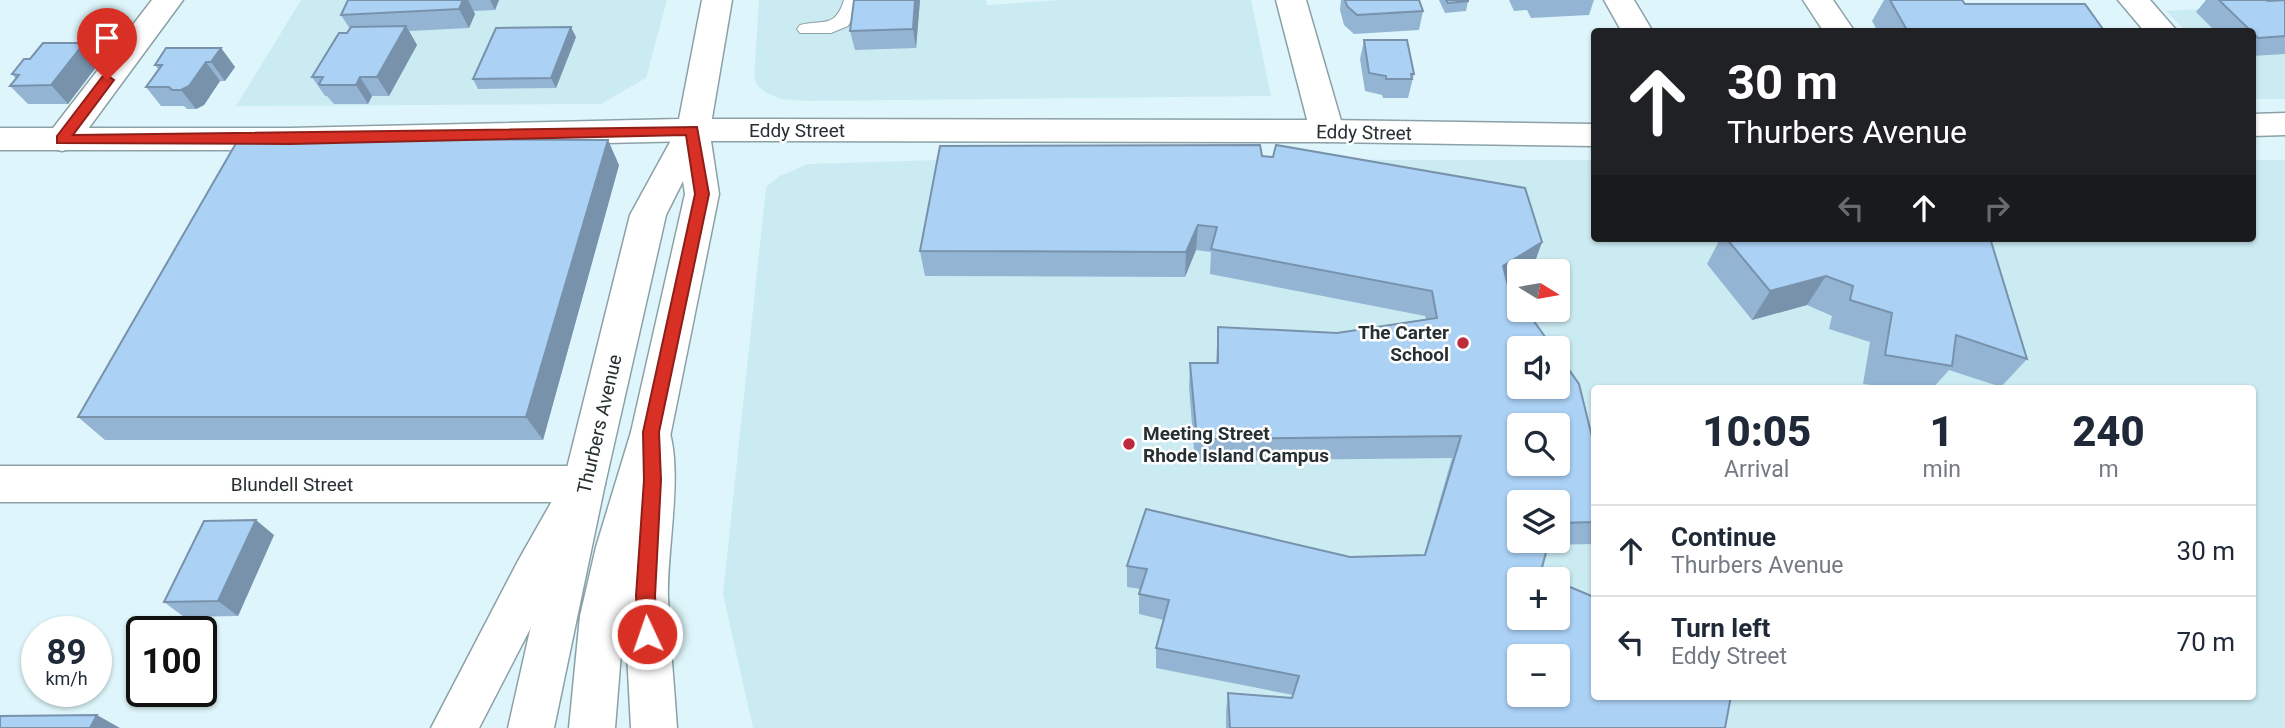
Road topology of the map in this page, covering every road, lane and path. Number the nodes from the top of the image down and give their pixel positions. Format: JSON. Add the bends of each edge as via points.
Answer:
{"nodes":[{"id":1,"x":167,"y":0,"type":"edge"},
{"id":2,"x":717,"y":0,"type":"edge"},
{"id":3,"x":853,"y":0,"type":"edge"},
{"id":4,"x":1291,"y":0,"type":"edge"},
{"id":5,"x":1619,"y":0,"type":"edge"},
{"id":6,"x":1818,"y":0,"type":"edge"},
{"id":7,"x":2133,"y":0,"type":"edge"},
{"id":8,"x":1636,"y":28,"type":"edge"},
{"id":9,"x":1837,"y":28,"type":"edge"},
{"id":10,"x":2159,"y":28,"type":"edge"},
{"id":11,"x":806,"y":29,"type":"dead end"},
{"id":12,"x":2285,"y":124,"type":"edge"},
{"id":13,"x":2256,"y":125,"type":"edge"},
{"id":14,"x":693,"y":130,"type":"junction"},
{"id":15,"x":1327,"y":131,"type":"junction"},
{"id":16,"x":1591,"y":135,"type":"edge"},
{"id":17,"x":0,"y":139,"type":"edge"},
{"id":18,"x":62,"y":140,"type":"junction"},
{"id":19,"x":651,"y":432,"type":"junction"},
{"id":20,"x":0,"y":484,"type":"edge"},
{"id":21,"x":584,"y":484,"type":"junction"},
{"id":22,"x":454,"y":728,"type":"edge"},
{"id":23,"x":531,"y":728,"type":"edge"},
{"id":24,"x":592,"y":728,"type":"edge"},
{"id":25,"x":654,"y":728,"type":"edge"}],
"edges":[{"from":1,"to":18,"type":"main road"},
{"from":2,"to":14,"type":"main road","name":"Thurbers Avenue"},
{"from":3,"to":11,"type":"lane","via":[[839,26]]},
{"from":4,"to":15,"type":"main road"},
{"from":5,"to":8,"type":"main road"},
{"from":6,"to":9,"type":"main road"},
{"from":7,"to":10,"type":"main road"},
{"from":12,"to":13,"type":"main road"},
{"from":14,"to":15,"type":"main road","name":"Eddy Street"},
{"from":14,"to":18,"type":"main road","name":"Eddy Street"},
{"from":14,"to":19,"type":"main road","name":"Thurbers Avenue","via":[[702,194]]},
{"from":14,"to":21,"type":"main road","name":"Thurbers Avenue","via":[[648,215]]},
{"from":15,"to":16,"type":"main road","name":"Eddy Street"},
{"from":17,"to":18,"type":"main road","name":"Eddy Street"},
{"from":19,"to":24,"type":"main road","name":"Thurbers Avenue","via":[[602,616]]},
{"from":19,"to":25,"type":"main road","via":[[646,596]]},
{"from":20,"to":21,"type":"main road","name":"Blundell Street"},
{"from":21,"to":22,"type":"main road"},
{"from":21,"to":23,"type":"main road","name":"Thurbers Avenue"}]}
